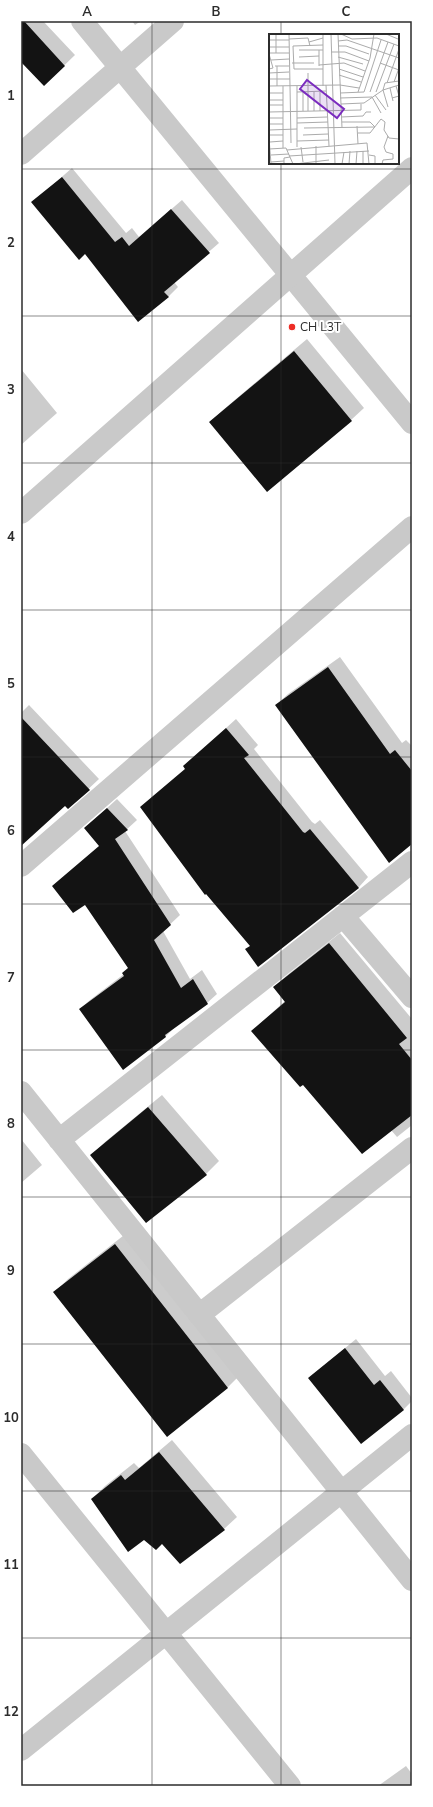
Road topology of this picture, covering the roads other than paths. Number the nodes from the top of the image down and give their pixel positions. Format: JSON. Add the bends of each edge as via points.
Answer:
{"nodes":[{"id":1,"x":82,"y":21,"type":"edge"},
{"id":2,"x":173,"y":21,"type":"edge"},
{"id":3,"x":120,"y":67,"type":"junction"},
{"id":4,"x":21,"y":154,"type":"edge"},
{"id":5,"x":412,"y":168,"type":"edge"},
{"id":6,"x":291,"y":276,"type":"junction"},
{"id":7,"x":412,"y":423,"type":"edge"},
{"id":8,"x":21,"y":513,"type":"edge"},
{"id":9,"x":412,"y":527,"type":"edge"},
{"id":10,"x":412,"y":862,"type":"edge"},
{"id":11,"x":21,"y":866,"type":"edge"},
{"id":12,"x":344,"y":916,"type":"junction"},
{"id":13,"x":412,"y":997,"type":"edge"},
{"id":14,"x":21,"y":1092,"type":"edge"},
{"id":15,"x":59,"y":1140,"type":"junction"},
{"id":16,"x":412,"y":1148,"type":"edge"},
{"id":17,"x":199,"y":1315,"type":"junction"},
{"id":18,"x":412,"y":1435,"type":"edge"},
{"id":19,"x":21,"y":1454,"type":"edge"},
{"id":20,"x":341,"y":1492,"type":"junction"},
{"id":21,"x":412,"y":1580,"type":"edge"},
{"id":22,"x":167,"y":1633,"type":"junction"},
{"id":23,"x":21,"y":1750,"type":"edge"},
{"id":24,"x":290,"y":1786,"type":"edge"}],
"edges":[{"from":1,"to":3,"type":"street"},
{"from":2,"to":3,"type":"street"},
{"from":3,"to":4,"type":"street"},
{"from":3,"to":6,"type":"street"},
{"from":5,"to":6,"type":"street"},
{"from":6,"to":7,"type":"street"},
{"from":6,"to":8,"type":"street"},
{"from":9,"to":11,"type":"street"},
{"from":10,"to":12,"type":"street"},
{"from":12,"to":13,"type":"street"},
{"from":12,"to":15,"type":"street"},
{"from":14,"to":15,"type":"street"},
{"from":15,"to":17,"type":"street"},
{"from":16,"to":17,"type":"street"},
{"from":17,"to":20,"type":"street"},
{"from":18,"to":20,"type":"street"},
{"from":19,"to":22,"type":"street"},
{"from":20,"to":21,"type":"street"},
{"from":20,"to":22,"type":"street"},
{"from":22,"to":23,"type":"street"},
{"from":22,"to":24,"type":"street"}]}
